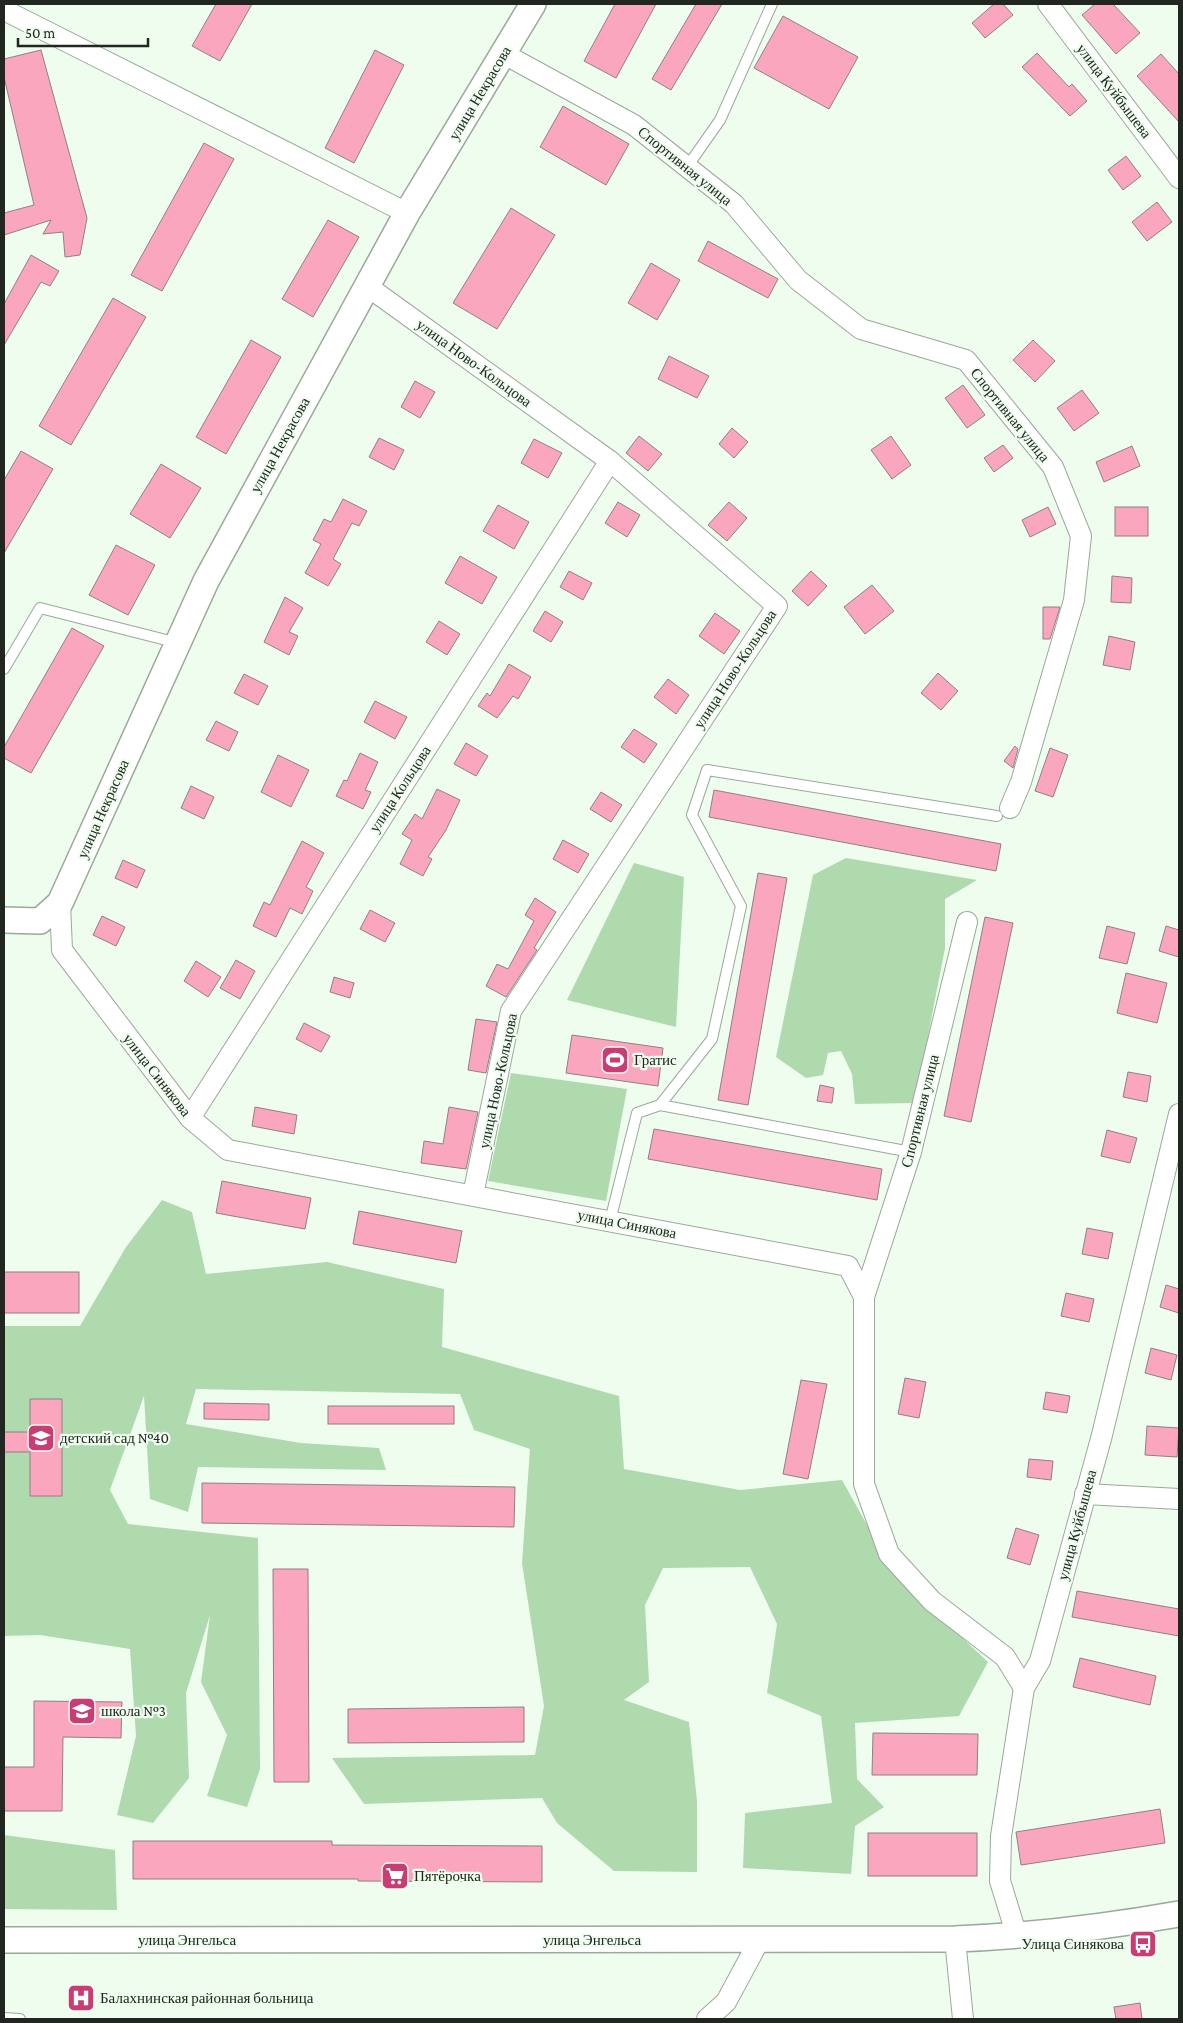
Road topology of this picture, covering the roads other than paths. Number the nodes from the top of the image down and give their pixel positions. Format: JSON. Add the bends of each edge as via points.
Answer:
{"nodes":[{"id":1,"x":533,"y":4,"type":"edge"},
{"id":2,"x":772,"y":4,"type":"edge"},
{"id":3,"x":1048,"y":4,"type":"edge"},
{"id":4,"x":4,"y":10,"type":"edge"},
{"id":5,"x":504,"y":54,"type":"junction"},
{"id":6,"x":687,"y":167,"type":"junction"},
{"id":7,"x":1179,"y":178,"type":"edge"},
{"id":8,"x":407,"y":213,"type":"junction"},
{"id":9,"x":367,"y":286,"type":"junction"},
{"id":10,"x":610,"y":461,"type":"junction"},
{"id":11,"x":178,"y":643,"type":"junction"},
{"id":12,"x":4,"y":669,"type":"edge"},
{"id":13,"x":1004,"y":812,"type":"joint"},
{"id":14,"x":60,"y":903,"type":"junction"},
{"id":15,"x":4,"y":920,"type":"edge"},
{"id":16,"x":967,"y":922,"type":"dead end"},
{"id":17,"x":660,"y":1105,"type":"junction"},
{"id":18,"x":1179,"y":1114,"type":"edge"},
{"id":19,"x":190,"y":1118,"type":"junction"},
{"id":20,"x":912,"y":1152,"type":"junction"},
{"id":21,"x":473,"y":1195,"type":"junction"},
{"id":22,"x":610,"y":1221,"type":"junction"},
{"id":23,"x":864,"y":1297,"type":"junction"},
{"id":24,"x":1085,"y":1494,"type":"junction"},
{"id":25,"x":1179,"y":1499,"type":"edge"},
{"id":26,"x":1024,"y":1688,"type":"junction"},
{"id":27,"x":1179,"y":1914,"type":"edge"},
{"id":28,"x":1017,"y":1936,"type":"junction"},
{"id":29,"x":760,"y":1939,"type":"junction"},
{"id":30,"x":955,"y":1939,"type":"junction"},
{"id":31,"x":4,"y":1940,"type":"edge"},
{"id":32,"x":4,"y":2018,"type":"edge"},
{"id":33,"x":20,"y":2019,"type":"edge"},
{"id":34,"x":707,"y":2019,"type":"edge"},
{"id":35,"x":963,"y":2019,"type":"edge"}],
"edges":[{"from":1,"to":5,"type":"street","name":"улица Некрасова"},
{"from":2,"to":6,"type":"lane","via":[[720,120]]},
{"from":3,"to":7,"type":"street","name":"улица Куйбышева"},
{"from":4,"to":8,"type":"street"},
{"from":5,"to":6,"type":"street","name":"Спортивная улица","via":[[634,125]]},
{"from":5,"to":8,"type":"street","name":"улица Некрасова"},
{"from":6,"to":13,"type":"street","name":"Спортивная улица","via":[[734,204],[798,280],[861,329],[966,360],[1053,467],[1081,536],[1074,600],[1021,782]]},
{"from":8,"to":9,"type":"street","name":"улица Некрасова"},
{"from":9,"to":10,"type":"street","name":"улица Ново-Кольцова"},
{"from":9,"to":11,"type":"street","name":"улица Некрасова","via":[[206,581]]},
{"from":10,"to":19,"type":"street","name":"улица Кольцова"},
{"from":10,"to":21,"type":"street","name":"улица Ново-Кольцова","via":[[777,606],[511,1011]]},
{"from":11,"to":12,"type":"lane","via":[[40,608]]},
{"from":11,"to":14,"type":"street","name":"улица Некрасова"},
{"from":13,"to":17,"type":"lane","via":[[706,770],[692,815],[741,906],[712,1039]]},
{"from":14,"to":15,"type":"street","via":[[40,921]]},
{"from":14,"to":19,"type":"street","name":"улица Синякова","via":[[62,950]]},
{"from":16,"to":20,"type":"street","name":"Спортивная улица"},
{"from":17,"to":20,"type":"lane"},
{"from":17,"to":22,"type":"lane","via":[[636,1112]]},
{"from":18,"to":24,"type":"street","name":"улица Куйбышева"},
{"from":19,"to":21,"type":"street","name":"улица Синякова","via":[[228,1150]]},
{"from":20,"to":23,"type":"street","name":"Спортивная улица"},
{"from":21,"to":22,"type":"street","name":"улица Синякова"},
{"from":22,"to":23,"type":"street","name":"улица Синякова","via":[[848,1266]]},
{"from":23,"to":26,"type":"street","name":"улица Синякова","via":[[864,1484],[889,1554],[932,1601],[1005,1657]]},
{"from":24,"to":25,"type":"street"},
{"from":24,"to":26,"type":"street","name":"улица Куйбышева","via":[[1040,1661]]},
{"from":26,"to":28,"type":"street","name":"улица Куйбышева","via":[[1001,1836],[1000,1881]]},
{"from":27,"to":28,"type":"street","name":"улица Энгельса","via":[[1102,1928]]},
{"from":28,"to":30,"type":"street","name":"улица Энгельса"},
{"from":29,"to":30,"type":"street","name":"улица Энгельса"},
{"from":29,"to":31,"type":"street","name":"улица Энгельса"},
{"from":29,"to":34,"type":"street","via":[[726,2002]]},
{"from":30,"to":35,"type":"street"},
{"from":32,"to":33,"type":"lane"}]}
